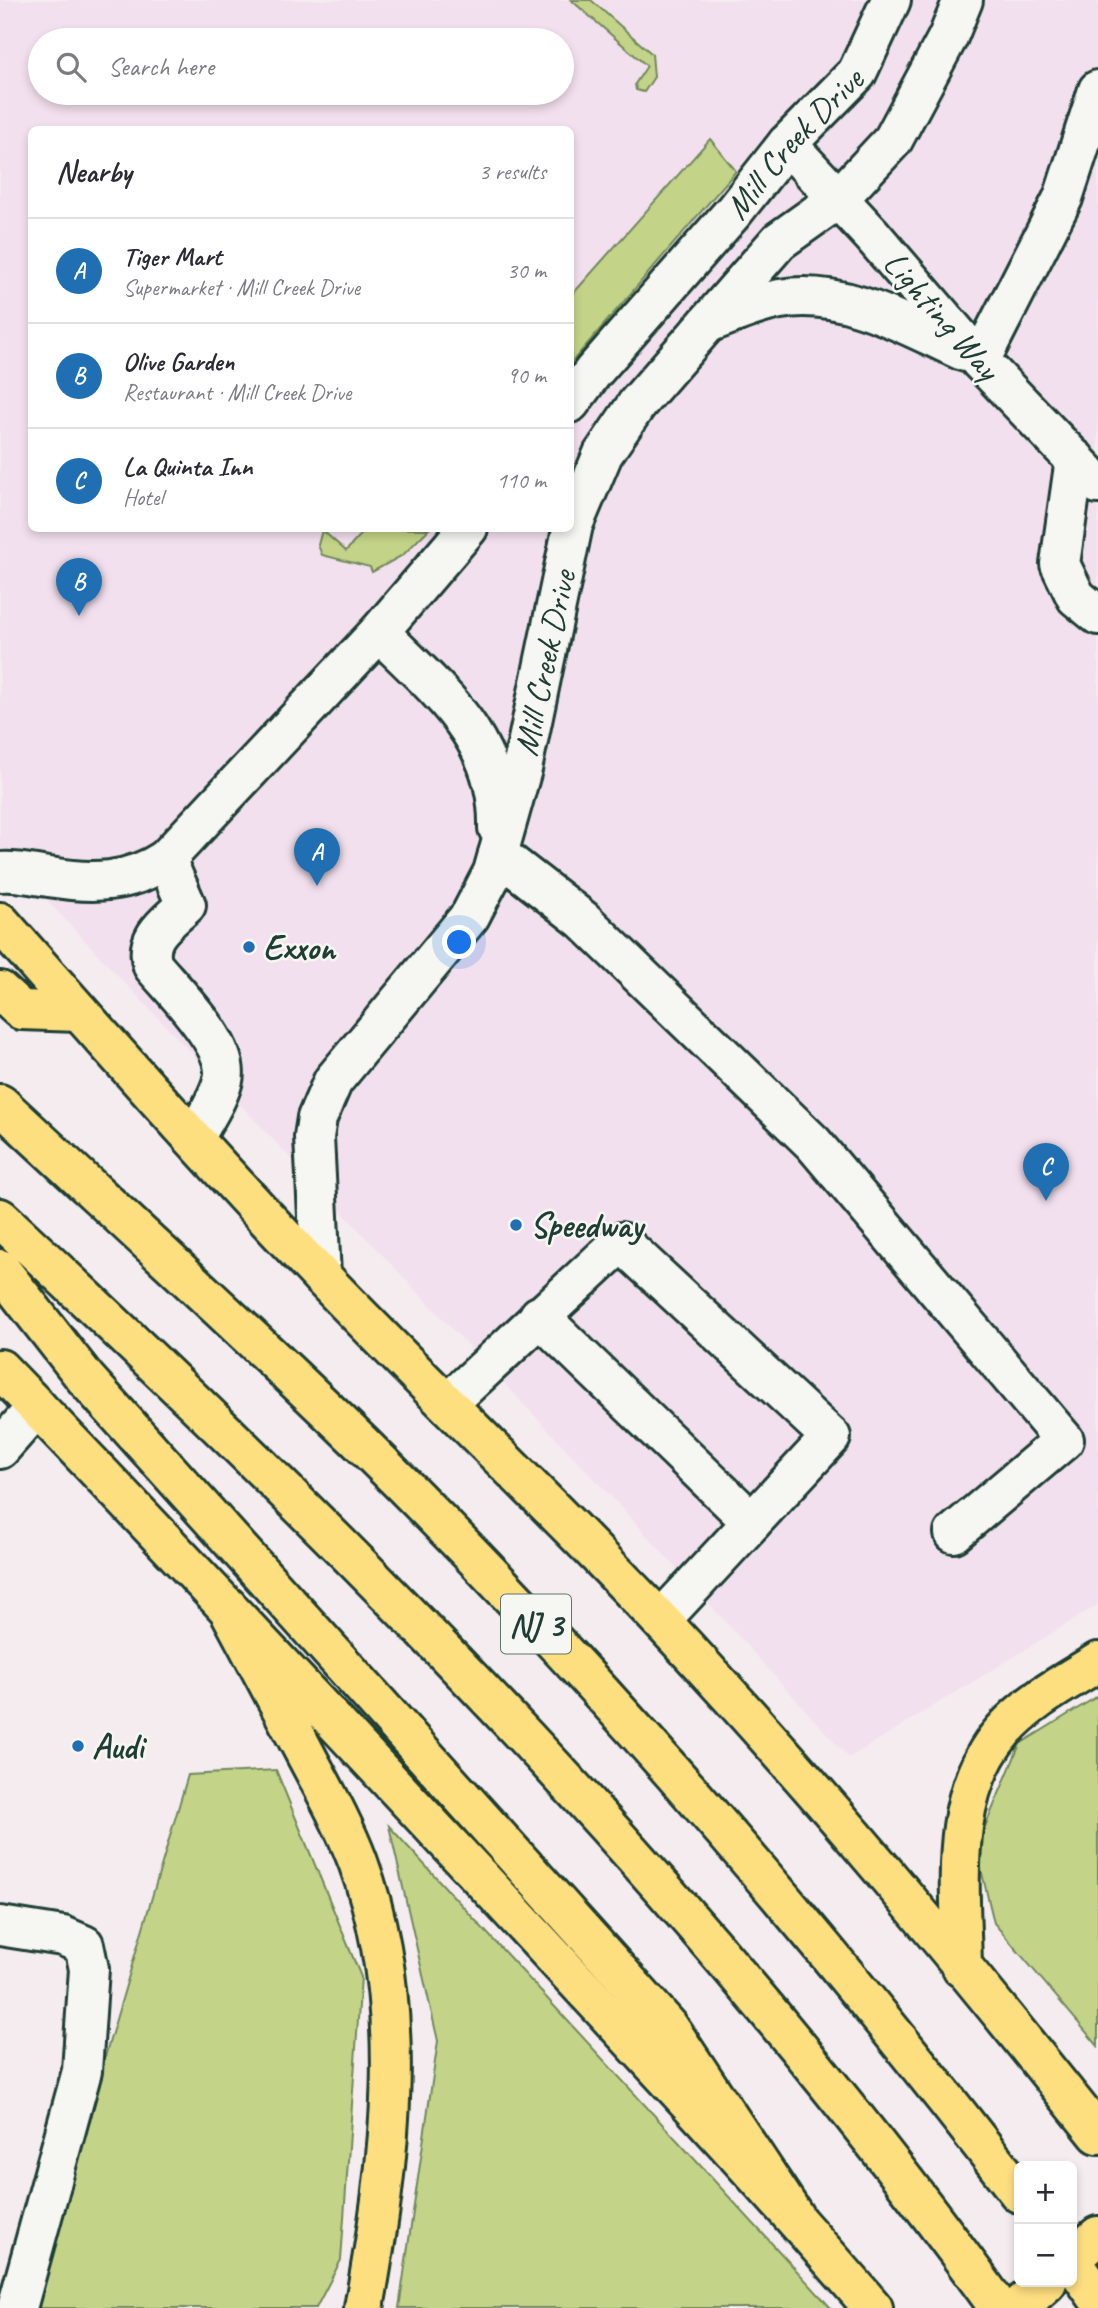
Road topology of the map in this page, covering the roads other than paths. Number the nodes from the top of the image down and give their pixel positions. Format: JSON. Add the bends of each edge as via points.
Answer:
{"nodes":[{"id":1,"x":891,"y":0,"type":"edge"},
{"id":2,"x":963,"y":0,"type":"edge"},
{"id":3,"x":1098,"y":90,"type":"edge"},
{"id":4,"x":787,"y":144,"type":"junction"},
{"id":5,"x":838,"y":199,"type":"junction"},
{"id":6,"x":706,"y":324,"type":"junction"},
{"id":7,"x":978,"y":359,"type":"junction"},
{"id":8,"x":574,"y":397,"type":"edge"},
{"id":9,"x":1086,"y":472,"type":"edge"},
{"id":10,"x":574,"y":522,"type":"edge"},
{"id":11,"x":465,"y":532,"type":"edge"},
{"id":12,"x":572,"y":532,"type":"edge"},
{"id":13,"x":1098,"y":615,"type":"edge"},
{"id":14,"x":379,"y":632,"type":"junction"},
{"id":15,"x":498,"y":854,"type":"junction"},
{"id":16,"x":166,"y":859,"type":"junction"},
{"id":17,"x":0,"y":872,"type":"edge"},
{"id":18,"x":0,"y":922,"type":"edge"},
{"id":19,"x":0,"y":991,"type":"edge"},
{"id":20,"x":79,"y":1012,"type":"junction"},
{"id":21,"x":0,"y":1104,"type":"edge"},
{"id":22,"x":194,"y":1139,"type":"junction"},
{"id":23,"x":0,"y":1218,"type":"edge"},
{"id":24,"x":0,"y":1269,"type":"edge"},
{"id":25,"x":321,"y":1276,"type":"junction"},
{"id":26,"x":539,"y":1316,"type":"junction"},
{"id":27,"x":0,"y":1369,"type":"edge"},
{"id":28,"x":448,"y":1403,"type":"junction"},
{"id":29,"x":37,"y":1407,"type":"junction"},
{"id":30,"x":0,"y":1449,"type":"edge"},
{"id":31,"x":752,"y":1522,"type":"junction"},
{"id":32,"x":954,"y":1533,"type":"dead end"},
{"id":33,"x":228,"y":1606,"type":"junction"},
{"id":34,"x":660,"y":1620,"type":"junction"},
{"id":35,"x":1098,"y":1662,"type":"edge"},
{"id":36,"x":0,"y":1926,"type":"edge"},
{"id":37,"x":962,"y":1968,"type":"junction"},
{"id":38,"x":1098,"y":2134,"type":"edge"},
{"id":39,"x":1014,"y":2187,"type":"edge"},
{"id":40,"x":794,"y":2216,"type":"junction"},
{"id":41,"x":1098,"y":2236,"type":"edge"},
{"id":42,"x":1077,"y":2255,"type":"edge"},
{"id":43,"x":1077,"y":2267,"type":"edge"},
{"id":44,"x":1041,"y":2287,"type":"edge"},
{"id":45,"x":1098,"y":2298,"type":"edge"},
{"id":46,"x":363,"y":2304,"type":"edge"},
{"id":47,"x":17,"y":2308,"type":"edge"},
{"id":48,"x":873,"y":2308,"type":"edge"},
{"id":49,"x":999,"y":2308,"type":"edge"},
{"id":50,"x":1018,"y":2308,"type":"edge"}],
"edges":[{"from":1,"to":4,"type":"street","name":"Mill Creek Drive","via":[[857,73]]},
{"from":2,"to":5,"type":"street","name":"Mill Creek Drive","via":[[893,139]]},
{"from":3,"to":7,"type":"street","via":[[1063,198]]},
{"from":4,"to":5,"type":"street","name":"Lighting Way"},
{"from":4,"to":8,"type":"street","name":"Mill Creek Drive"},
{"from":5,"to":6,"type":"street","name":"Mill Creek Drive","via":[[779,241]]},
{"from":5,"to":7,"type":"street","name":"Lighting Way"},
{"from":6,"to":7,"type":"street","via":[[778,300],[818,296],[862,306]]},
{"from":6,"to":10,"type":"street","name":"Mill Creek Drive","via":[[637,404],[603,454]]},
{"from":7,"to":9,"type":"street","name":"Lighting Way"},
{"from":9,"to":13,"type":"street","via":[[1060,564],[1076,597]]},
{"from":11,"to":14,"type":"street"},
{"from":12,"to":15,"type":"street","name":"Mill Creek Drive","via":[[523,769]]},
{"from":14,"to":15,"type":"street","via":[[453,706],[484,752],[499,800]]},
{"from":14,"to":16,"type":"street"},
{"from":15,"to":25,"type":"street","name":"Mill Creek Drive","via":[[470,916],[357,1049],[324,1098],[314,1137]]},
{"from":15,"to":32,"type":"street","via":[[583,920],[813,1143],[1064,1440]]},
{"from":16,"to":17,"type":"street","via":[[147,872],[113,881]]},
{"from":16,"to":22,"type":"street","via":[[186,905],[151,939],[148,953],[153,966],[209,1034],[222,1059],[224,1078]]},
{"from":18,"to":20,"type":"main road"},
{"from":19,"to":20,"type":"main road","via":[[21,1010]]},
{"from":20,"to":22,"type":"main road"},
{"from":21,"to":39,"type":"main road","number":"NJ 3","via":[[362,1444],[514,1600],[800,1916]]},
{"from":22,"to":25,"type":"main road"},
{"from":23,"to":49,"type":"main road","number":"NJ 3","via":[[234,1438],[533,1741],[810,2063]]},
{"from":24,"to":40,"type":"main road","via":[[86,1379],[668,2026]]},
{"from":25,"to":28,"type":"main road"},
{"from":26,"to":28,"type":"street"},
{"from":26,"to":31,"type":"street"},
{"from":26,"to":31,"type":"street","via":[[621,1242],[831,1437]]},
{"from":27,"to":29,"type":"main road"},
{"from":28,"to":34,"type":"main road"},
{"from":29,"to":30,"type":"street"},
{"from":29,"to":33,"type":"main road"},
{"from":31,"to":34,"type":"street"},
{"from":33,"to":40,"type":"main road"},
{"from":33,"to":46,"type":"main road","via":[[347,1835],[379,1935],[390,2022],[391,2087]]},
{"from":34,"to":37,"type":"main road","via":[[880,1866]]},
{"from":35,"to":37,"type":"main road","via":[[1027,1709],[1003,1731],[985,1757],[961,1838]]},
{"from":36,"to":47,"type":"street","via":[[62,1936],[84,1945],[89,1969],[82,2071]]},
{"from":37,"to":38,"type":"main road"},
{"from":40,"to":48,"type":"main road"},
{"from":41,"to":42,"type":"main road"},
{"from":43,"to":45,"type":"main road"},
{"from":44,"to":50,"type":"main road"}]}
